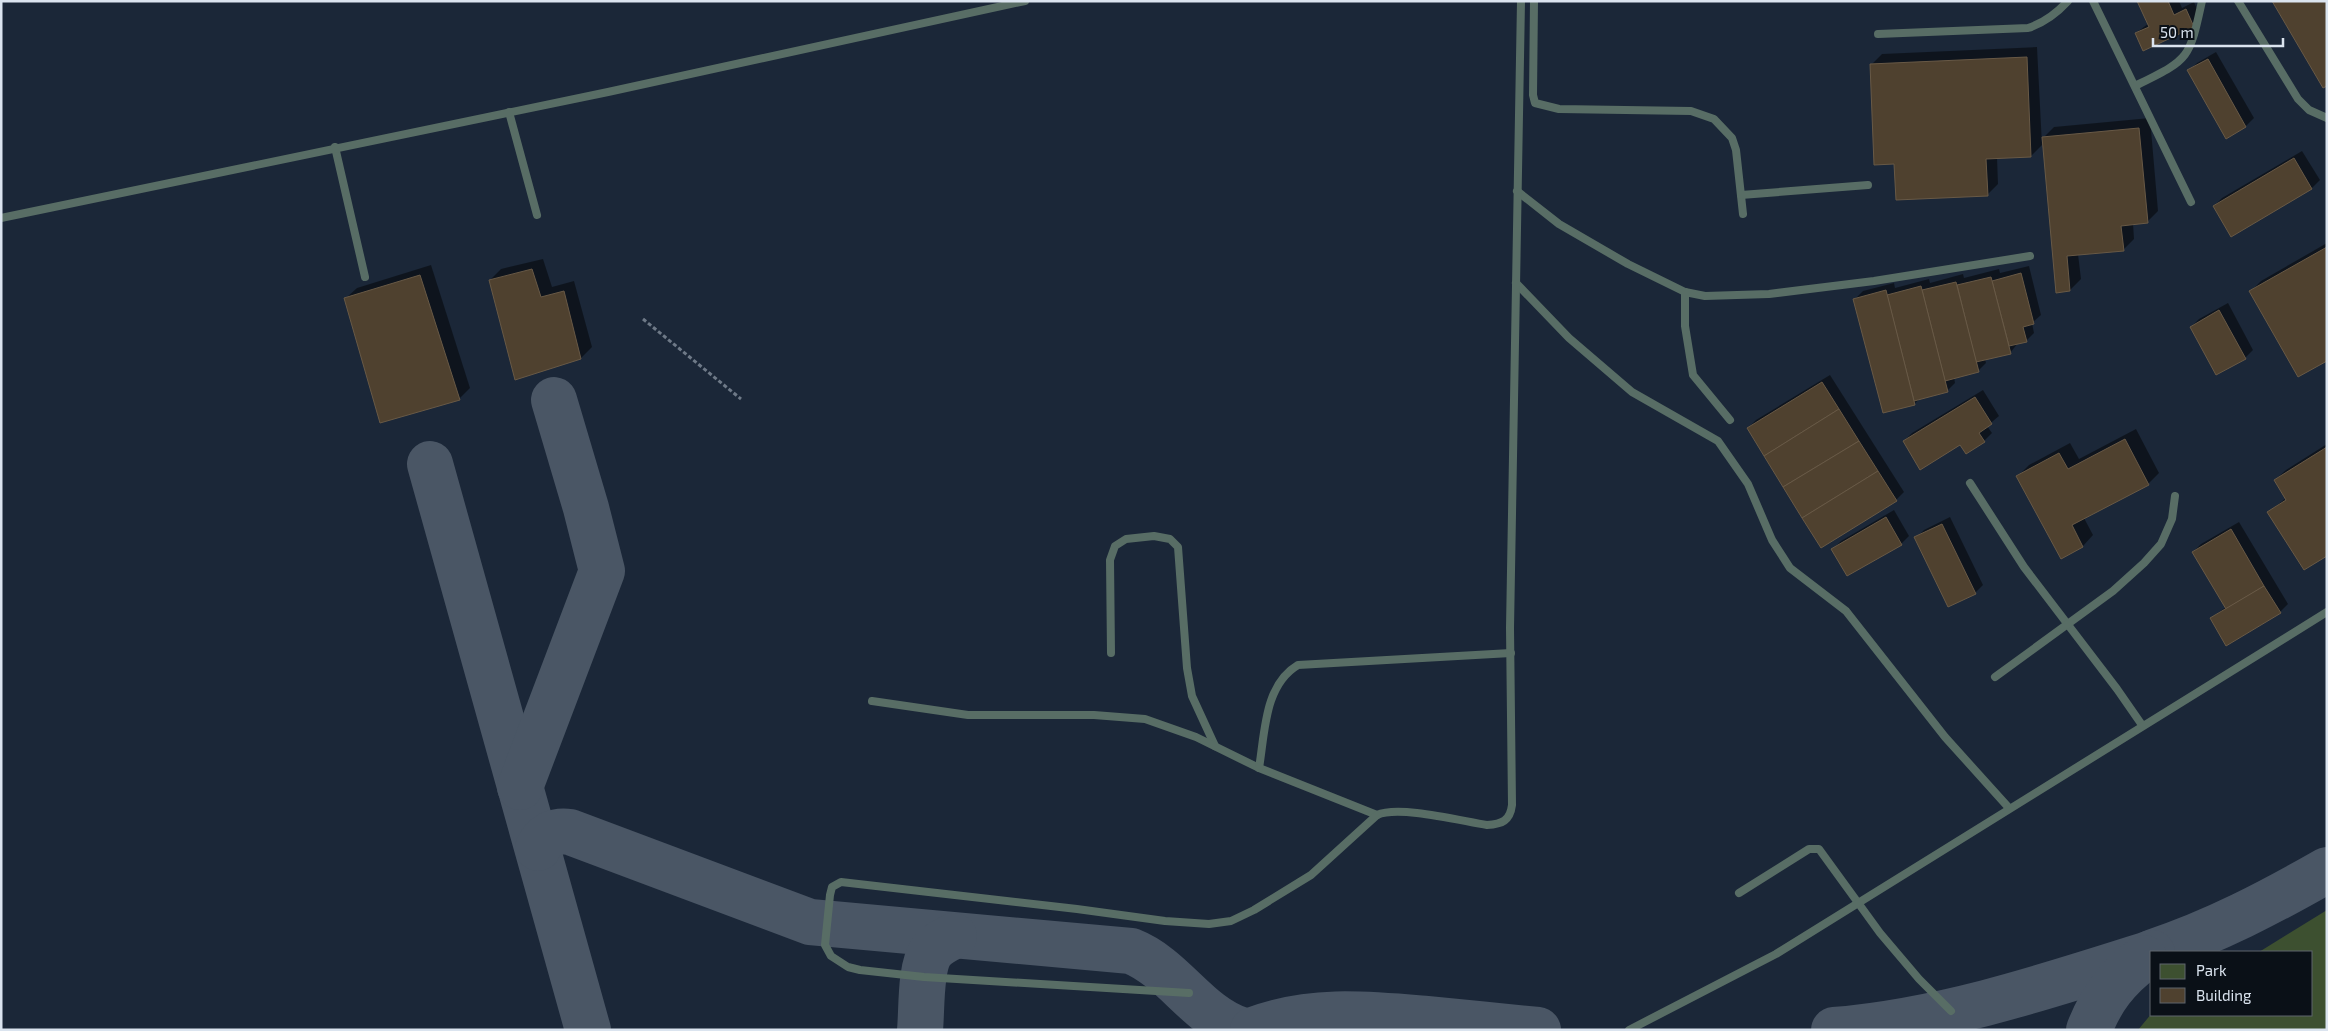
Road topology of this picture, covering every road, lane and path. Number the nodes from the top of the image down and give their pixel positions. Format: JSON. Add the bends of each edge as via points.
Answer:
{"nodes":[{"id":1,"x":1025,"y":1,"type":"edge"},
{"id":2,"x":1520,"y":1,"type":"edge"},
{"id":3,"x":1534,"y":1,"type":"edge"},
{"id":4,"x":2068,"y":1,"type":"edge"},
{"id":5,"x":2093,"y":1,"type":"edge"},
{"id":6,"x":2202,"y":1,"type":"edge"},
{"id":7,"x":2238,"y":1,"type":"edge"},
{"id":8,"x":1878,"y":34,"type":"dead end"},
{"id":9,"x":2134,"y":86,"type":"junction"},
{"id":10,"x":509,"y":112,"type":"junction"},
{"id":11,"x":2327,"y":118,"type":"edge"},
{"id":12,"x":335,"y":147,"type":"junction"},
{"id":13,"x":1868,"y":186,"type":"dead end"},
{"id":14,"x":1517,"y":191,"type":"junction"},
{"id":15,"x":1741,"y":195,"type":"junction"},
{"id":16,"x":2191,"y":202,"type":"dead end"},
{"id":17,"x":1743,"y":214,"type":"dead end"},
{"id":18,"x":537,"y":215,"type":"dead end"},
{"id":19,"x":1,"y":218,"type":"edge"},
{"id":20,"x":2030,"y":256,"type":"dead end"},
{"id":21,"x":365,"y":277,"type":"dead end"},
{"id":22,"x":1516,"y":283,"type":"junction"},
{"id":23,"x":1685,"y":292,"type":"junction"},
{"id":24,"x":644,"y":320,"type":"dead end"},
{"id":25,"x":741,"y":399,"type":"dead end"},
{"id":26,"x":1730,"y":420,"type":"dead end"},
{"id":27,"x":1970,"y":483,"type":"dead end"},
{"id":28,"x":2175,"y":496,"type":"dead end"},
{"id":29,"x":2327,"y":612,"type":"edge"},
{"id":30,"x":2068,"y":625,"type":"junction"},
{"id":31,"x":1111,"y":653,"type":"dead end"},
{"id":32,"x":1511,"y":653,"type":"junction"},
{"id":33,"x":1995,"y":677,"type":"dead end"},
{"id":34,"x":872,"y":701,"type":"dead end"},
{"id":35,"x":2142,"y":725,"type":"junction"},
{"id":36,"x":1215,"y":746,"type":"junction"},
{"id":37,"x":1259,"y":768,"type":"junction"},
{"id":38,"x":2008,"y":808,"type":"junction"},
{"id":39,"x":1377,"y":815,"type":"junction"},
{"id":40,"x":1739,"y":892,"type":"dead end"},
{"id":41,"x":1859,"y":902,"type":"junction"},
{"id":42,"x":1188,"y":993,"type":"dead end"},
{"id":43,"x":1951,"y":1011,"type":"dead end"},
{"id":44,"x":1629,"y":1030,"type":"edge"}],
"edges":[{"from":1,"to":10,"type":"lane"},
{"from":2,"to":14,"type":"lane"},
{"from":3,"to":15,"type":"lane","via":[[1535,103],[1560,109],[1691,112],[1714,119],[1728,133],[1736,150]]},
{"from":4,"to":8,"type":"lane","via":[[2054,15],[2028,28]]},
{"from":5,"to":9,"type":"lane"},
{"from":6,"to":9,"type":"lane","via":[[2188,53],[2174,67]]},
{"from":7,"to":11,"type":"lane","via":[[2298,99],[2309,110]]},
{"from":9,"to":16,"type":"lane"},
{"from":10,"to":12,"type":"lane"},
{"from":10,"to":18,"type":"lane"},
{"from":12,"to":19,"type":"lane"},
{"from":12,"to":21,"type":"lane"},
{"from":13,"to":15,"type":"lane"},
{"from":14,"to":22,"type":"lane"},
{"from":14,"to":23,"type":"lane","via":[[1581,238]]},
{"from":15,"to":17,"type":"lane"},
{"from":20,"to":23,"type":"lane","via":[[1769,294],[1720,297]]},
{"from":22,"to":32,"type":"lane"},
{"from":22,"to":38,"type":"lane","via":[[1570,338],[1632,392],[1718,441],[1748,484],[1772,540],[1790,568],[1846,611],[1929,718]]},
{"from":23,"to":26,"type":"lane","via":[[1692,375]]},
{"from":24,"to":25,"type":"path"},
{"from":27,"to":30,"type":"lane","via":[[2024,567]]},
{"from":28,"to":30,"type":"lane","via":[[2172,519],[2161,544],[2113,592]]},
{"from":29,"to":35,"type":"lane"},
{"from":30,"to":33,"type":"lane"},
{"from":30,"to":35,"type":"lane"},
{"from":31,"to":36,"type":"lane","via":[[1110,560],[1116,546],[1126,539],[1154,536],[1170,539],[1178,547],[1192,696]]},
{"from":32,"to":37,"type":"lane","via":[[1298,665],[1282,678],[1270,704]]},
{"from":32,"to":39,"type":"lane","via":[[1511,815],[1506,821],[1487,825],[1401,811]]},
{"from":34,"to":36,"type":"lane","via":[[968,715],[1094,715],[1145,719]]},
{"from":35,"to":38,"type":"lane"},
{"from":36,"to":37,"type":"lane"},
{"from":37,"to":39,"type":"lane"},
{"from":38,"to":41,"type":"lane"},
{"from":39,"to":42,"type":"lane","via":[[1311,875],[1230,921],[1209,924],[1165,921],[841,882],[832,888],[830,895],[825,945],[831,956],[848,967]]},
{"from":40,"to":41,"type":"lane","via":[[1813,848],[1822,852]]},
{"from":41,"to":43,"type":"lane","via":[[1880,933]]},
{"from":41,"to":44,"type":"lane","via":[[1776,954]]}]}
